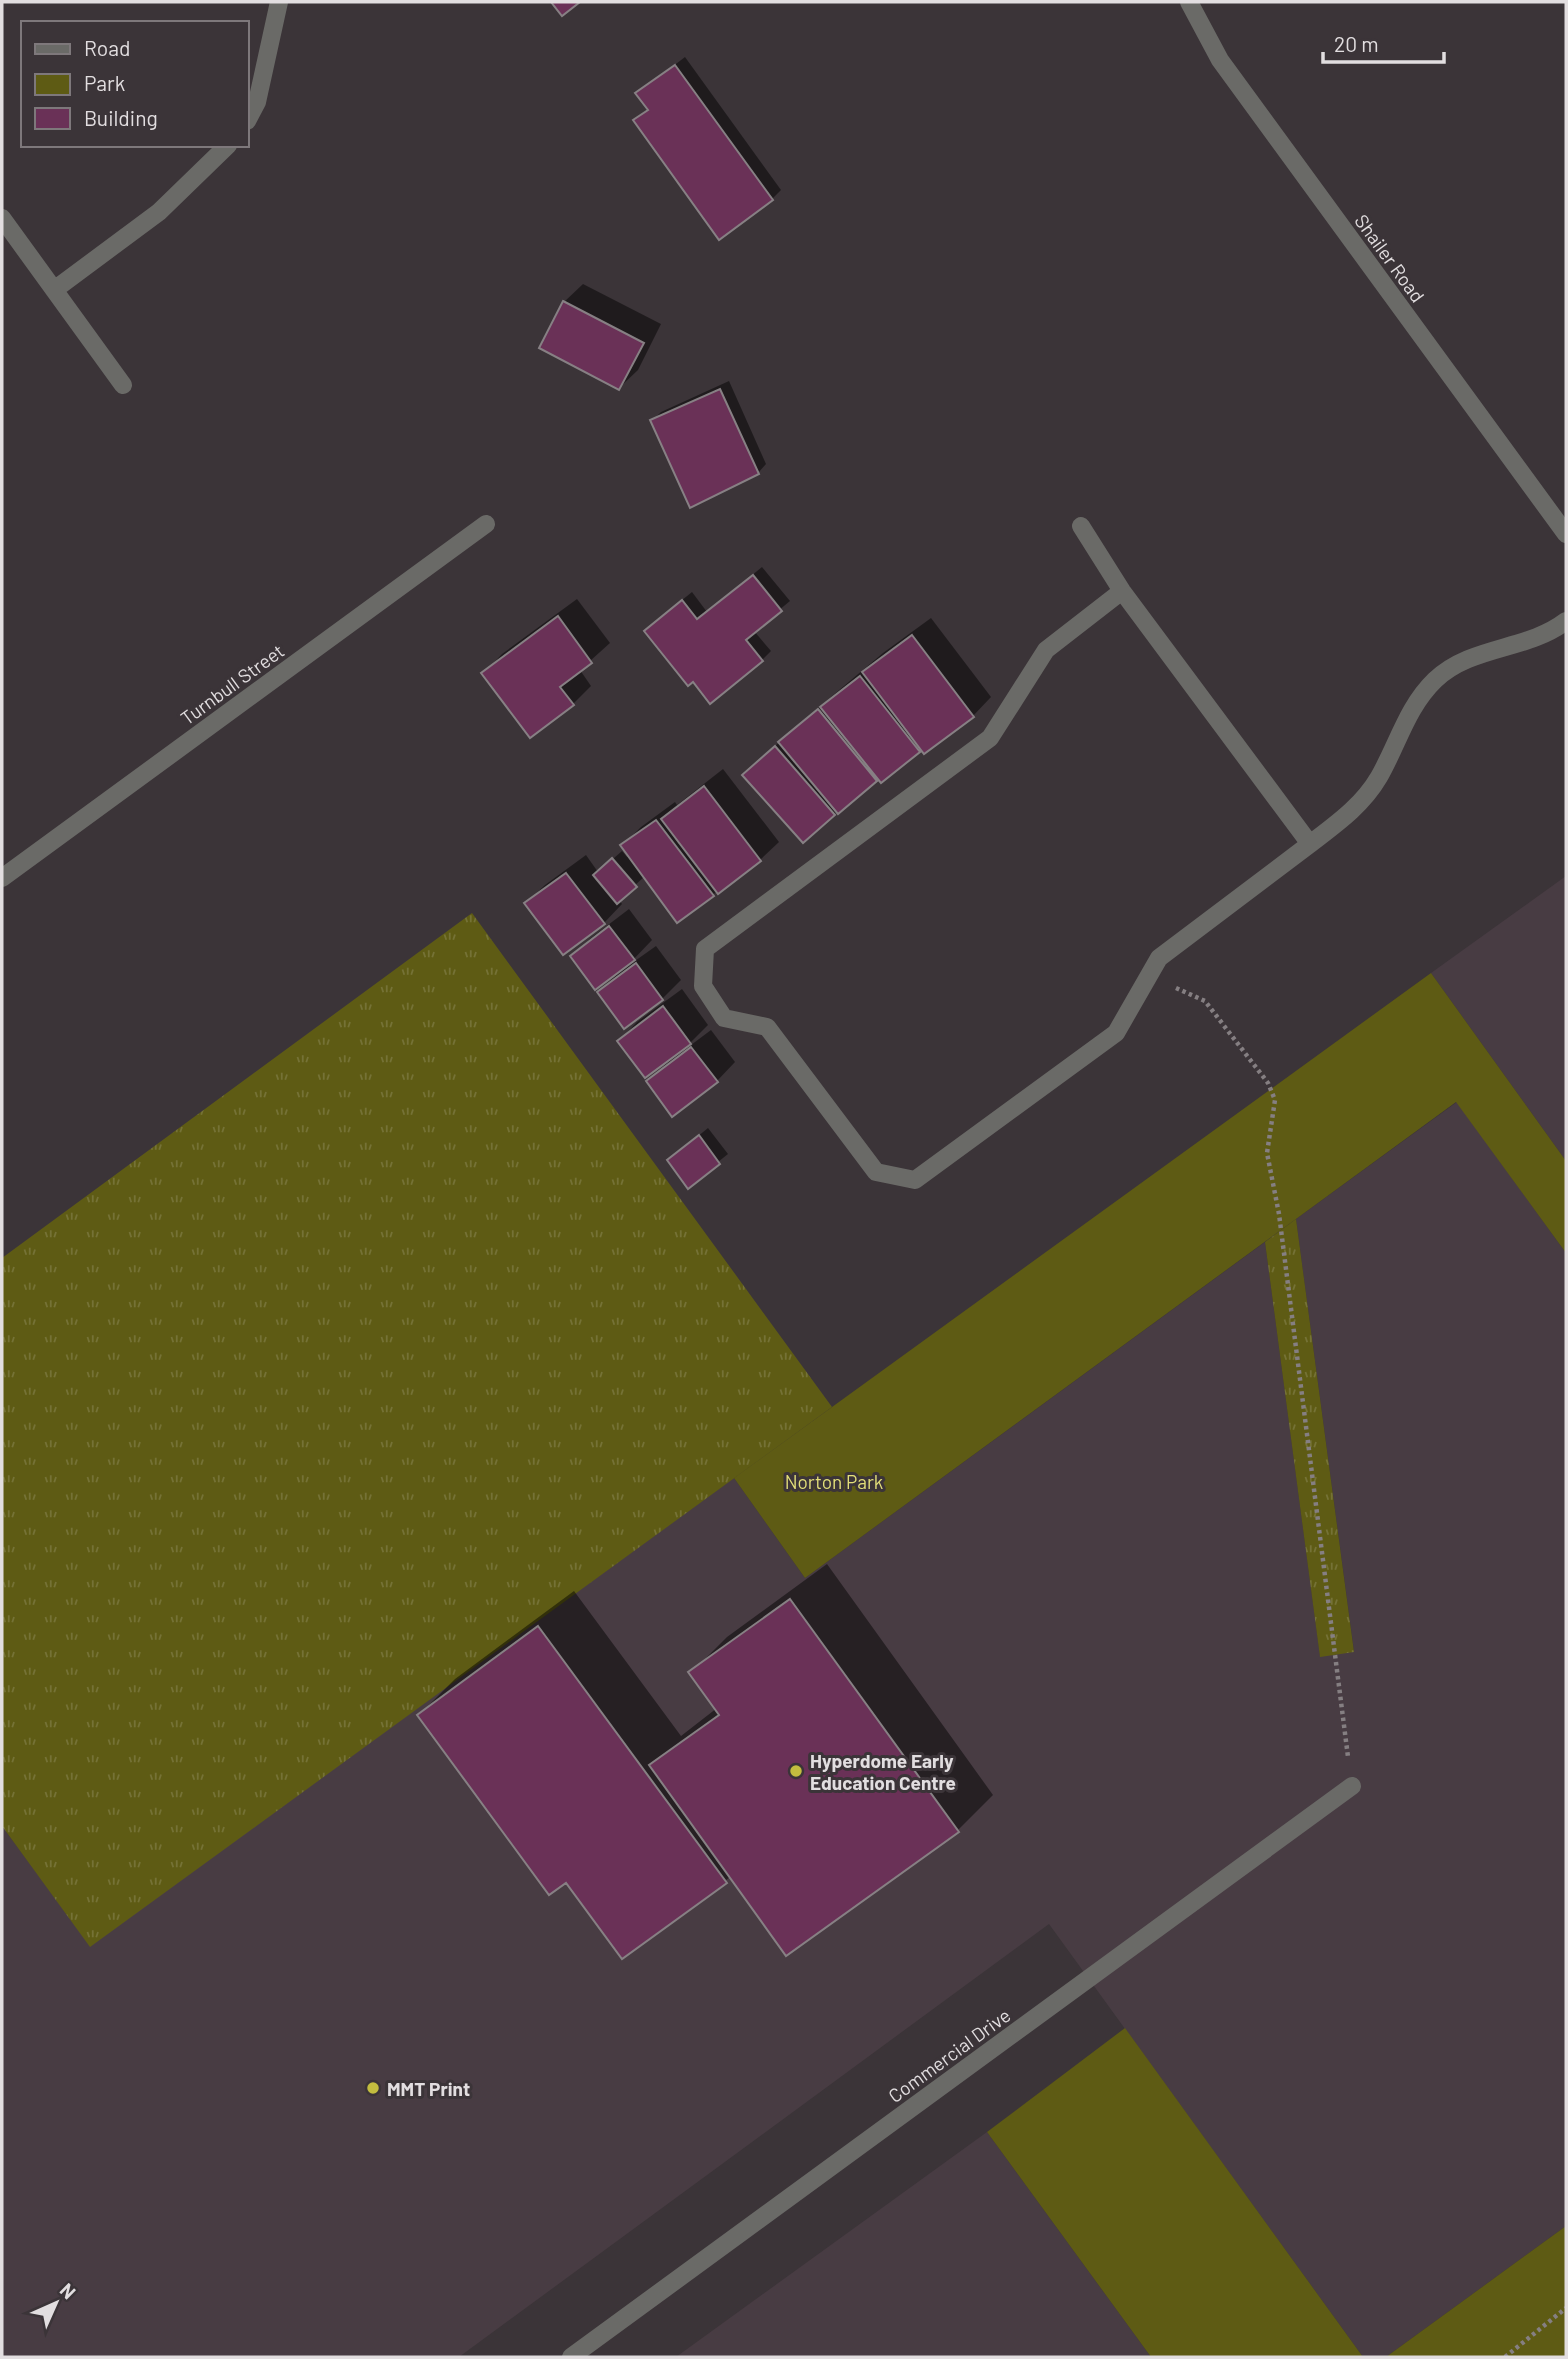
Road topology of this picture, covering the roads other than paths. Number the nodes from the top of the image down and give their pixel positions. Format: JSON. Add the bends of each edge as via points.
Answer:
{"nodes":[{"id":1,"x":279,"y":2,"type":"edge"},
{"id":2,"x":1189,"y":2,"type":"edge"},
{"id":3,"x":248,"y":119,"type":"edge"},
{"id":4,"x":226,"y":147,"type":"edge"},
{"id":5,"x":2,"y":218,"type":"edge"},
{"id":6,"x":54,"y":290,"type":"junction"},
{"id":7,"x":123,"y":385,"type":"dead end"},
{"id":8,"x":486,"y":524,"type":"dead end"},
{"id":9,"x":1081,"y":526,"type":"dead end"},
{"id":10,"x":1566,"y":534,"type":"edge"},
{"id":11,"x":1122,"y":590,"type":"junction"},
{"id":12,"x":1566,"y":621,"type":"edge"},
{"id":13,"x":1310,"y":844,"type":"junction"},
{"id":14,"x":2,"y":878,"type":"edge"},
{"id":15,"x":1352,"y":1786,"type":"road end"},
{"id":16,"x":571,"y":2357,"type":"edge"}],
"edges":[{"from":1,"to":3,"type":"street","via":[[257,102]]},
{"from":2,"to":10,"type":"street","name":"Shailer Road","via":[[1220,60]]},
{"from":4,"to":6,"type":"street","via":[[159,212]]},
{"from":5,"to":6,"type":"street"},
{"from":6,"to":7,"type":"street"},
{"from":8,"to":14,"type":"street","name":"Turnbull Street"},
{"from":9,"to":11,"type":"street"},
{"from":11,"to":13,"type":"street"},
{"from":11,"to":13,"type":"street","via":[[1046,650],[990,738],[705,949],[703,986],[724,1018],[767,1027],[876,1172],[915,1180],[1116,1033],[1159,958]]},
{"from":12,"to":13,"type":"street","via":[[1554,630],[1464,661],[1437,678],[1415,701],[1378,778],[1354,810]]},
{"from":15,"to":16,"type":"street","name":"Commercial Drive"}]}
